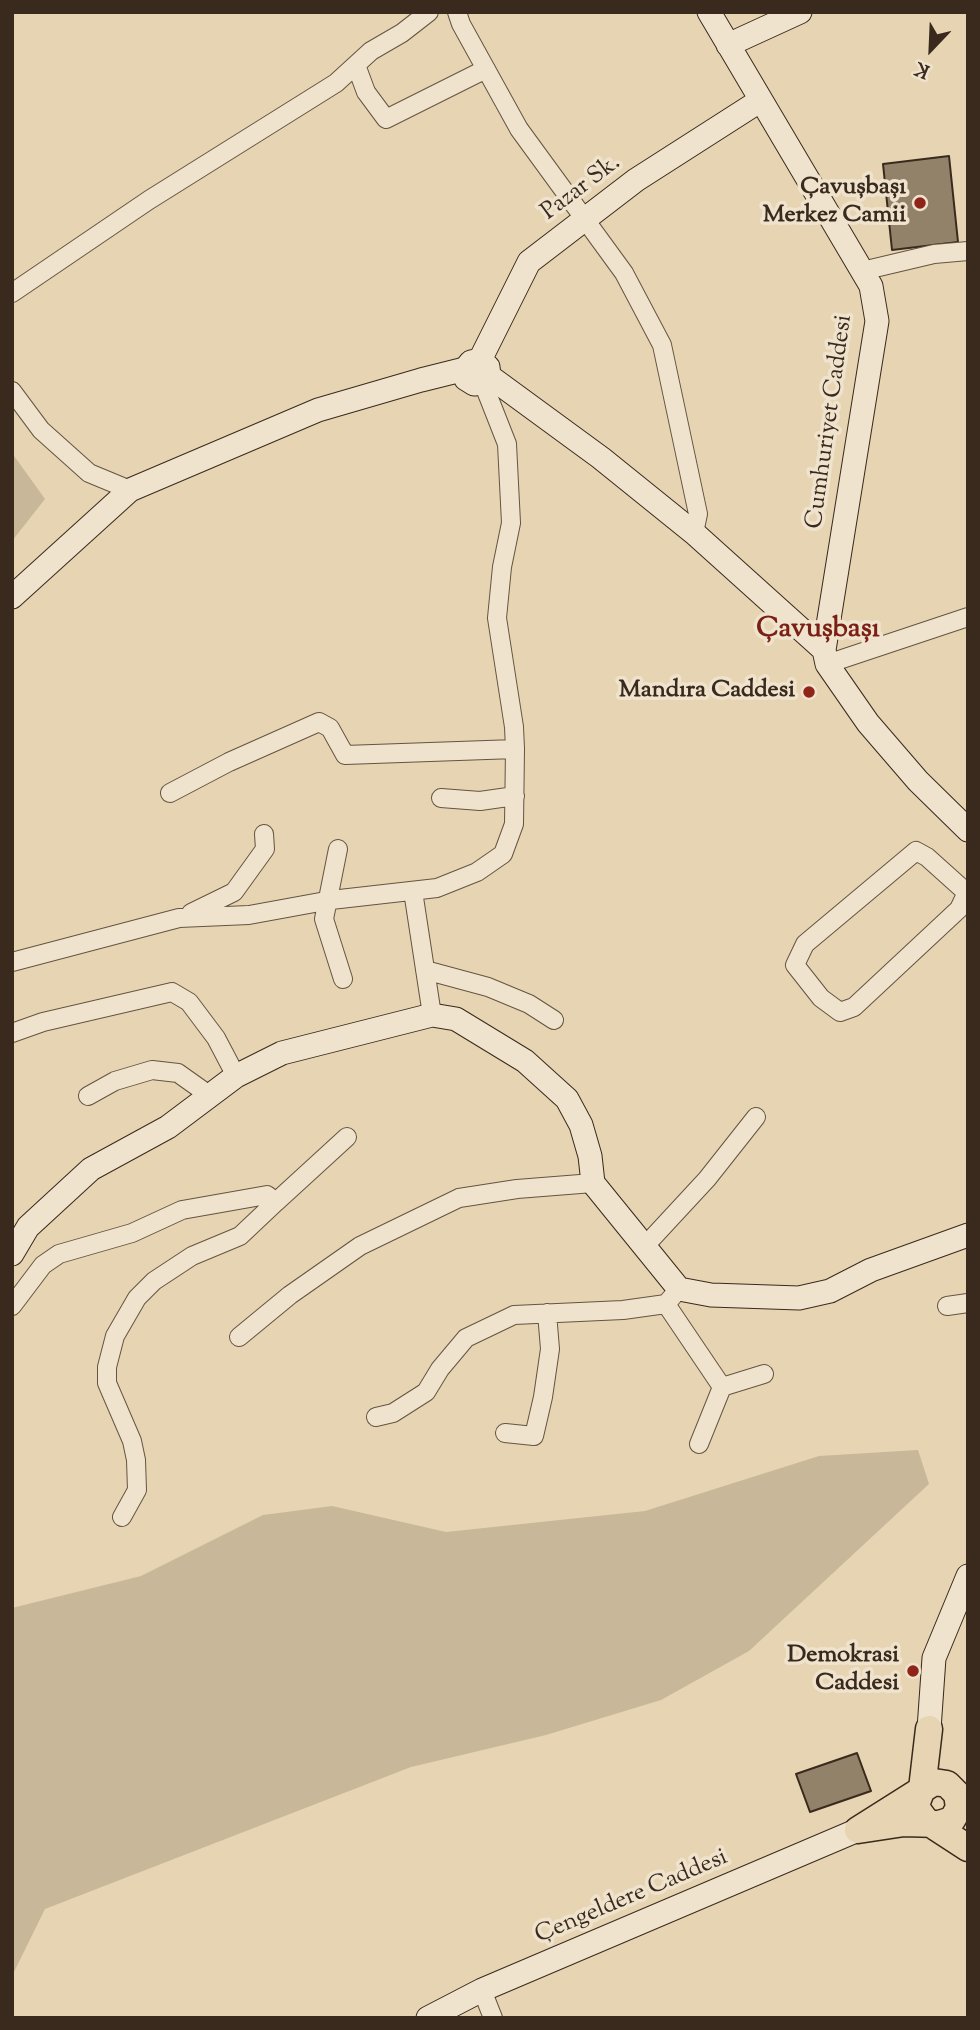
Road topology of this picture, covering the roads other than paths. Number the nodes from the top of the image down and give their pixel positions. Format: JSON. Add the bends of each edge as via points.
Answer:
{"nodes":[{"id":1,"x":429,"y":12,"type":"edge"},
{"id":2,"x":457,"y":12,"type":"edge"},
{"id":3,"x":709,"y":12,"type":"edge"},
{"id":4,"x":800,"y":12,"type":"edge"},
{"id":5,"x":728,"y":45,"type":"junction"},
{"id":6,"x":356,"y":65,"type":"junction"},
{"id":7,"x":486,"y":69,"type":"junction"},
{"id":8,"x":761,"y":100,"type":"junction"},
{"id":9,"x":584,"y":219,"type":"junction"},
{"id":10,"x":968,"y":251,"type":"edge"},
{"id":11,"x":862,"y":271,"type":"junction"},
{"id":12,"x":12,"y":293,"type":"edge"},
{"id":13,"x":479,"y":372,"type":"junction"},
{"id":14,"x":12,"y":391,"type":"edge"},
{"id":15,"x":130,"y":490,"type":"junction"},
{"id":16,"x":694,"y":533,"type":"junction"},
{"id":17,"x":12,"y":597,"type":"edge"},
{"id":18,"x":968,"y":617,"type":"edge"},
{"id":19,"x":825,"y":657,"type":"junction"},
{"id":20,"x":515,"y":749,"type":"junction"},
{"id":21,"x":170,"y":793,"type":"dead end"},
{"id":22,"x":516,"y":796,"type":"junction"},
{"id":23,"x":441,"y":799,"type":"dead end"},
{"id":24,"x":968,"y":830,"type":"edge"},
{"id":25,"x":264,"y":834,"type":"dead end"},
{"id":26,"x":338,"y":849,"type":"dead end"},
{"id":27,"x":413,"y":891,"type":"junction"},
{"id":28,"x":967,"y":891,"type":"edge"},
{"id":29,"x":326,"y":900,"type":"junction"},
{"id":30,"x":179,"y":918,"type":"junction"},
{"id":31,"x":12,"y":962,"type":"edge"},
{"id":32,"x":425,"y":970,"type":"junction"},
{"id":33,"x":343,"y":979,"type":"dead end"},
{"id":34,"x":432,"y":1014,"type":"junction"},
{"id":35,"x":554,"y":1020,"type":"dead end"},
{"id":36,"x":12,"y":1032,"type":"edge"},
{"id":37,"x":236,"y":1076,"type":"junction"},
{"id":38,"x":88,"y":1096,"type":"dead end"},
{"id":39,"x":209,"y":1096,"type":"junction"},
{"id":40,"x":755,"y":1117,"type":"dead end"},
{"id":41,"x":347,"y":1137,"type":"dead end"},
{"id":42,"x":593,"y":1183,"type":"junction"},
{"id":43,"x":276,"y":1202,"type":"junction"},
{"id":44,"x":968,"y":1235,"type":"edge"},
{"id":45,"x":644,"y":1247,"type":"junction"},
{"id":46,"x":12,"y":1254,"type":"edge"},
{"id":47,"x":672,"y":1296,"type":"junction"},
{"id":48,"x":968,"y":1303,"type":"edge"},
{"id":49,"x":12,"y":1306,"type":"edge"},
{"id":50,"x":947,"y":1306,"type":"dead end"},
{"id":51,"x":547,"y":1313,"type":"junction"},
{"id":52,"x":239,"y":1337,"type":"dead end"},
{"id":53,"x":764,"y":1374,"type":"dead end"},
{"id":54,"x":722,"y":1387,"type":"junction"},
{"id":55,"x":376,"y":1417,"type":"dead end"},
{"id":56,"x":505,"y":1433,"type":"dead end"},
{"id":57,"x":699,"y":1444,"type":"dead end"},
{"id":58,"x":122,"y":1517,"type":"dead end"},
{"id":59,"x":968,"y":1576,"type":"edge"},
{"id":60,"x":929,"y":1729,"type":"junction"},
{"id":61,"x":922,"y":1789,"type":"junction"},
{"id":62,"x":964,"y":1799,"type":"edge"},
{"id":63,"x":932,"y":1824,"type":"junction"},
{"id":64,"x":858,"y":1830,"type":"junction"},
{"id":65,"x":968,"y":1848,"type":"edge"},
{"id":66,"x":482,"y":1990,"type":"junction"},
{"id":67,"x":428,"y":2018,"type":"edge"},
{"id":68,"x":493,"y":2018,"type":"edge"}],
"edges":[{"from":1,"to":6,"type":"street"},
{"from":2,"to":7,"type":"street"},
{"from":3,"to":5,"type":"street","name":"Cumhuriyet Caddesi"},
{"from":4,"to":5,"type":"street"},
{"from":5,"to":8,"type":"street","name":"Cumhuriyet Caddesi"},
{"from":6,"to":7,"type":"street","via":[[366,92],[386,119]]},
{"from":6,"to":12,"type":"street","via":[[336,83]]},
{"from":7,"to":9,"type":"street","via":[[519,129]]},
{"from":8,"to":9,"type":"street","name":"Pazar Sk."},
{"from":8,"to":11,"type":"street","name":"Cumhuriyet Caddesi"},
{"from":9,"to":13,"type":"street","name":"Pazar Sk.","via":[[529,261]]},
{"from":9,"to":16,"type":"street","via":[[624,273],[662,345],[698,514]]},
{"from":10,"to":11,"type":"street"},
{"from":11,"to":19,"type":"street","name":"Cumhuriyet Caddesi","via":[[871,286],[877,321]]},
{"from":13,"to":15,"type":"street","via":[[421,380],[318,411]]},
{"from":13,"to":16,"type":"street","via":[[601,458]]},
{"from":13,"to":20,"type":"street","via":[[508,444],[511,523],[497,618]]},
{"from":14,"to":15,"type":"street","via":[[41,430],[89,473]]},
{"from":15,"to":17,"type":"street"},
{"from":16,"to":19,"type":"street"},
{"from":18,"to":19,"type":"street"},
{"from":19,"to":24,"type":"street","via":[[868,723]]},
{"from":20,"to":21,"type":"street","via":[[345,755],[330,728],[319,722]]},
{"from":20,"to":22,"type":"street"},
{"from":22,"to":23,"type":"street","via":[[480,801]]},
{"from":22,"to":27,"type":"street","via":[[514,824],[503,855],[477,873],[437,888]]},
{"from":25,"to":30,"type":"street","via":[[265,849],[234,892]]},
{"from":26,"to":29,"type":"street"},
{"from":27,"to":29,"type":"street"},
{"from":27,"to":32,"type":"street"},
{"from":28,"to":28,"type":"street","via":[[959,909],[854,1007],[840,1012],[821,998],[795,965],[805,944],[916,851]]},
{"from":29,"to":30,"type":"street","via":[[249,915]]},
{"from":29,"to":33,"type":"street","via":[[324,919]]},
{"from":30,"to":31,"type":"street"},
{"from":32,"to":34,"type":"street"},
{"from":32,"to":35,"type":"street","via":[[488,987]]},
{"from":34,"to":37,"type":"street","via":[[282,1053]]},
{"from":34,"to":42,"type":"street","via":[[456,1020],[525,1061],[567,1099],[582,1125]]},
{"from":36,"to":37,"type":"street","via":[[172,992],[189,1002]]},
{"from":37,"to":39,"type":"street"},
{"from":38,"to":39,"type":"street","via":[[115,1081],[152,1070],[178,1073]]},
{"from":39,"to":46,"type":"street","via":[[168,1127],[92,1169],[28,1227]]},
{"from":40,"to":45,"type":"street","via":[[707,1179]]},
{"from":41,"to":43,"type":"street"},
{"from":42,"to":45,"type":"street"},
{"from":42,"to":52,"type":"street","via":[[459,1198],[360,1246]]},
{"from":43,"to":49,"type":"street","via":[[267,1195],[182,1210],[132,1233],[59,1254],[43,1265]]},
{"from":43,"to":58,"type":"street","via":[[240,1236],[192,1256],[154,1281],[137,1298],[115,1336],[107,1383],[132,1441],[137,1480],[137,1490]]},
{"from":44,"to":47,"type":"street","via":[[871,1270],[830,1291],[799,1298]]},
{"from":45,"to":47,"type":"street"},
{"from":47,"to":51,"type":"street","via":[[623,1310]]},
{"from":47,"to":54,"type":"street"},
{"from":48,"to":50,"type":"street"},
{"from":51,"to":55,"type":"street","via":[[514,1315],[466,1338],[426,1392],[393,1413]]},
{"from":51,"to":56,"type":"street","via":[[550,1349],[534,1436]]},
{"from":53,"to":54,"type":"street"},
{"from":54,"to":57,"type":"street"},
{"from":59,"to":60,"type":"street","via":[[934,1658]]},
{"from":60,"to":61,"type":"main road"},
{"from":60,"to":62,"type":"main road"},
{"from":61,"to":62,"type":"main road","via":[[941,1782]]},
{"from":61,"to":63,"type":"main road","via":[[917,1809]]},
{"from":61,"to":64,"type":"main road"},
{"from":62,"to":63,"type":"main road","via":[[946,1823]]},
{"from":63,"to":64,"type":"main road"},
{"from":63,"to":65,"type":"main road"},
{"from":64,"to":66,"type":"street","name":"Çengeldere Caddesi"},
{"from":66,"to":67,"type":"street","name":"Çengeldere Caddesi"},
{"from":66,"to":68,"type":"street"}]}
